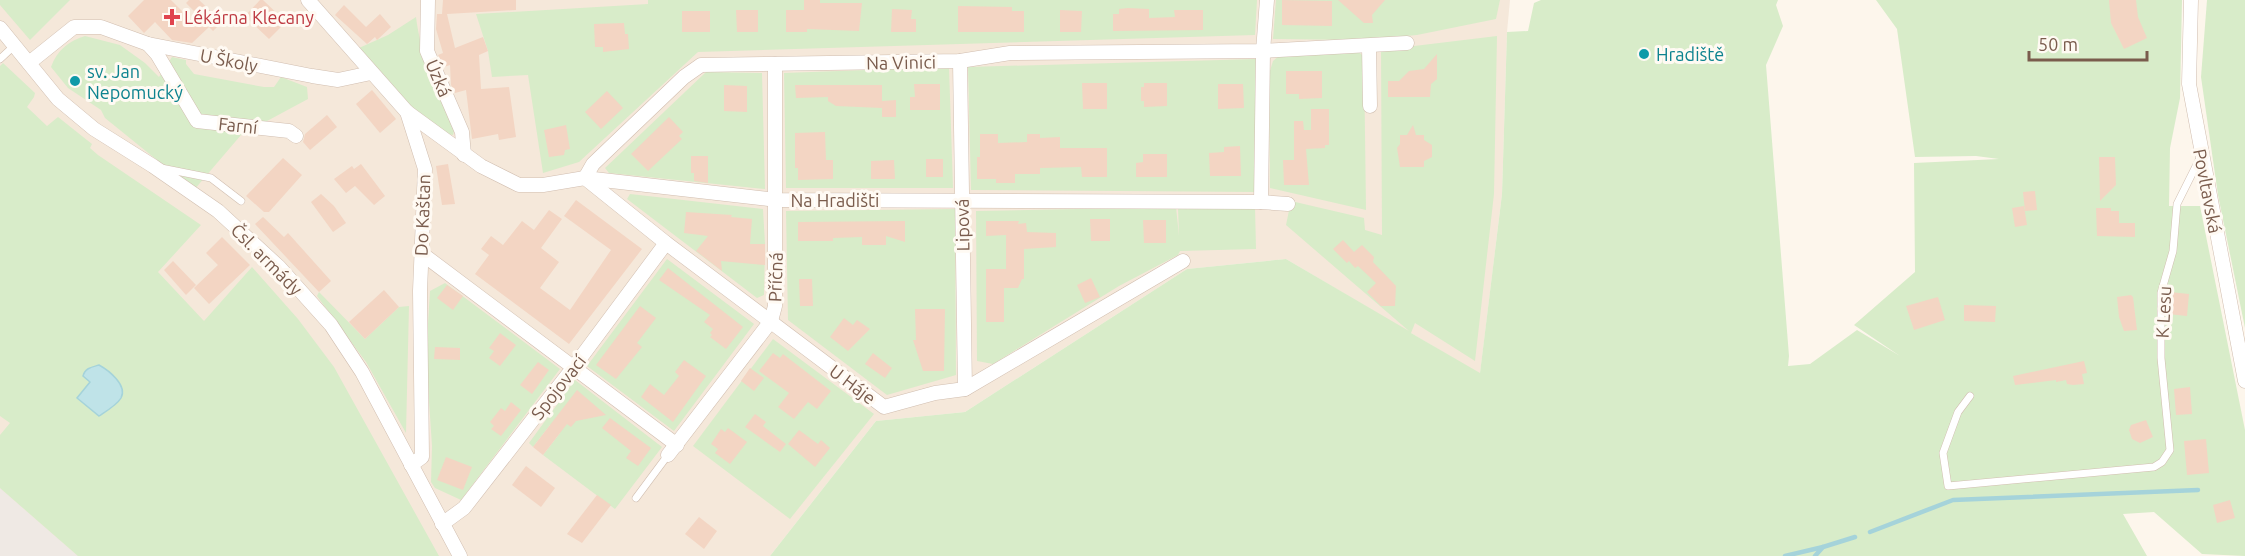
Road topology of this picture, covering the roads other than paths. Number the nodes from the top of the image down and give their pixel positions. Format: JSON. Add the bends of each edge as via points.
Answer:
{"nodes":[{"id":1,"x":308,"y":0,"type":"edge"},
{"id":2,"x":328,"y":0,"type":"edge"},
{"id":3,"x":428,"y":0,"type":"edge"},
{"id":4,"x":1267,"y":0,"type":"edge"},
{"id":5,"x":2191,"y":0,"type":"edge"},
{"id":6,"x":318,"y":10,"type":"junction"},
{"id":7,"x":0,"y":28,"type":"edge"},
{"id":8,"x":1407,"y":43,"type":"dead end"},
{"id":9,"x":148,"y":44,"type":"junction"},
{"id":10,"x":15,"y":45,"type":"junction"},
{"id":11,"x":1369,"y":46,"type":"junction"},
{"id":12,"x":1263,"y":51,"type":"junction"},
{"id":13,"x":0,"y":59,"type":"edge"},
{"id":14,"x":960,"y":61,"type":"junction"},
{"id":15,"x":29,"y":63,"type":"junction"},
{"id":16,"x":776,"y":64,"type":"junction"},
{"id":17,"x":371,"y":73,"type":"junction"},
{"id":18,"x":1370,"y":106,"type":"dead end"},
{"id":19,"x":407,"y":112,"type":"junction"},
{"id":20,"x":296,"y":136,"type":"dead end"},
{"id":21,"x":464,"y":154,"type":"junction"},
{"id":22,"x":2201,"y":156,"type":"junction"},
{"id":23,"x":153,"y":166,"type":"junction"},
{"id":24,"x":585,"y":178,"type":"junction"},
{"id":25,"x":777,"y":200,"type":"junction"},
{"id":26,"x":962,"y":200,"type":"junction"},
{"id":27,"x":242,"y":201,"type":"dead end"},
{"id":28,"x":1262,"y":202,"type":"junction"},
{"id":29,"x":1288,"y":204,"type":"dead end"},
{"id":30,"x":666,"y":243,"type":"junction"},
{"id":31,"x":421,"y":254,"type":"junction"},
{"id":32,"x":1183,"y":261,"type":"dead end"},
{"id":33,"x":771,"y":321,"type":"junction"},
{"id":34,"x":573,"y":368,"type":"junction"},
{"id":35,"x":2245,"y":381,"type":"edge"},
{"id":36,"x":965,"y":389,"type":"junction"},
{"id":37,"x":1970,"y":396,"type":"dead end"},
{"id":38,"x":673,"y":450,"type":"junction"},
{"id":39,"x":411,"y":465,"type":"junction"},
{"id":40,"x":636,"y":498,"type":"dead end"},
{"id":41,"x":442,"y":524,"type":"junction"},
{"id":42,"x":460,"y":556,"type":"edge"}],
"edges":[{"from":1,"to":6,"type":"street","name":"Do Kaštan"},
{"from":2,"to":6,"type":"street"},
{"from":3,"to":21,"type":"street","name":"Úzká","via":[[427,51],[462,132]]},
{"from":4,"to":12,"type":"street"},
{"from":5,"to":22,"type":"street","name":"Povltavská","via":[[2189,84]]},
{"from":6,"to":17,"type":"street","name":"Do Kaštan"},
{"from":7,"to":10,"type":"street","name":"Čsl. armády"},
{"from":8,"to":11,"type":"street","name":"Na Vinici"},
{"from":9,"to":15,"type":"street","name":"U Školy","via":[[101,27],[76,27]]},
{"from":9,"to":17,"type":"street","name":"U Školy","via":[[338,80]]},
{"from":9,"to":20,"type":"street","name":"Farní","via":[[198,121],[290,130]]},
{"from":10,"to":13,"type":"lane"},
{"from":10,"to":15,"type":"street","name":"Čsl. armády"},
{"from":11,"to":12,"type":"street","name":"Na Vinici"},
{"from":11,"to":18,"type":"street"},
{"from":12,"to":14,"type":"street","name":"Na Vinici","via":[[1010,53]]},
{"from":12,"to":28,"type":"street"},
{"from":14,"to":16,"type":"street","name":"Na Vinici"},
{"from":14,"to":26,"type":"street","name":"Lipová"},
{"from":15,"to":23,"type":"street","name":"Čsl. armády","via":[[58,99],[85,123]]},
{"from":16,"to":24,"type":"street","name":"Na Vinici","via":[[701,65],[593,164]]},
{"from":16,"to":25,"type":"street","name":"Příčná"},
{"from":17,"to":19,"type":"street","name":"Do Kaštan"},
{"from":19,"to":21,"type":"street","name":"Na Hradišti"},
{"from":19,"to":31,"type":"street","name":"Do Kaštan","via":[[425,169]]},
{"from":21,"to":24,"type":"street","name":"Na Hradišti","via":[[519,185],[543,186]]},
{"from":22,"to":35,"type":"street","name":"Povltavská"},
{"from":22,"to":37,"type":"lane","name":"K Lesu","via":[[2177,204],[2173,251],[2161,293],[2161,358],[2170,450],[2162,462],[2154,467],[1948,486],[1943,453],[1958,412]]},
{"from":23,"to":27,"type":"lane","via":[[211,178]]},
{"from":23,"to":39,"type":"street","name":"Čsl. armády","via":[[218,211],[279,267],[331,325],[362,372]]},
{"from":24,"to":25,"type":"street","name":"Na Hradišti"},
{"from":24,"to":30,"type":"street","name":"U Háje"},
{"from":25,"to":26,"type":"street","name":"Na Hradišti"},
{"from":25,"to":33,"type":"street","name":"Příčná","via":[[775,306]]},
{"from":26,"to":28,"type":"street","name":"Na Hradišti"},
{"from":26,"to":36,"type":"street","name":"Lipová"},
{"from":28,"to":29,"type":"street","name":"Na Hradišti"},
{"from":30,"to":33,"type":"street","name":"U Háje"},
{"from":30,"to":34,"type":"street","name":"Spojovací"},
{"from":31,"to":34,"type":"street"},
{"from":31,"to":39,"type":"street","name":"Do Kaštan","via":[[422,457]]},
{"from":32,"to":36,"type":"street","name":"U Háje"},
{"from":33,"to":36,"type":"street","name":"U Háje","via":[[884,407]]},
{"from":33,"to":38,"type":"street","name":"Příčná"},
{"from":34,"to":38,"type":"street"},
{"from":34,"to":41,"type":"street","name":"Spojovací","via":[[464,508]]},
{"from":38,"to":40,"type":"lane"},
{"from":39,"to":41,"type":"street","name":"Čsl. armády"},
{"from":41,"to":42,"type":"street","name":"Čsl. armády"}]}
